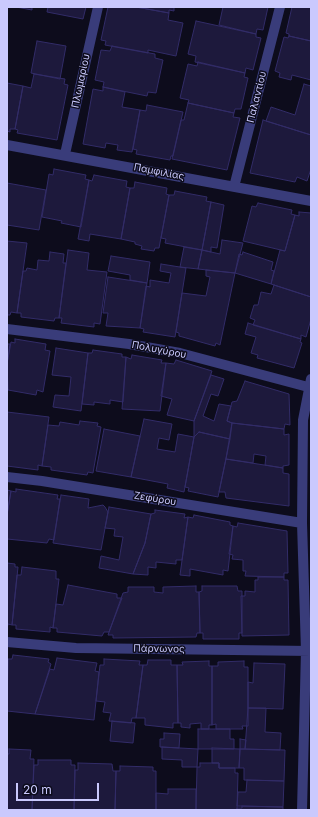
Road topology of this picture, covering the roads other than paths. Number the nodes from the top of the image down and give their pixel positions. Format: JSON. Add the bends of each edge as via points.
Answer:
{"nodes":[{"id":1,"x":98,"y":7,"type":"edge"},
{"id":2,"x":280,"y":7,"type":"edge"},
{"id":3,"x":7,"y":145,"type":"edge"},
{"id":4,"x":65,"y":154,"type":"junction"},
{"id":5,"x":234,"y":187,"type":"junction"},
{"id":6,"x":311,"y":201,"type":"edge"},
{"id":7,"x":7,"y":329,"type":"edge"},
{"id":8,"x":310,"y":383,"type":"edge"},
{"id":9,"x":7,"y":477,"type":"edge"},
{"id":10,"x":302,"y":522,"type":"junction"},
{"id":11,"x":7,"y":642,"type":"edge"},
{"id":12,"x":309,"y":651,"type":"edge"},
{"id":13,"x":302,"y":810,"type":"edge"}],
"edges":[{"from":1,"to":4,"type":"street","name":"Πλωμαρίου"},
{"from":2,"to":5,"type":"street","name":"Παλαντίου"},
{"from":3,"to":4,"type":"street","name":"Παμφιλίας"},
{"from":4,"to":5,"type":"street","name":"Παμφιλίας"},
{"from":5,"to":6,"type":"street","name":"Παμφιλίας"},
{"from":7,"to":8,"type":"street","name":"Πολυγύρου","via":[[180,353]]},
{"from":8,"to":10,"type":"street","via":[[303,420]]},
{"from":9,"to":10,"type":"street","name":"Ζεφύρου"},
{"from":10,"to":12,"type":"street"},
{"from":11,"to":12,"type":"street","name":"Πάρνωνος","via":[[76,648]]},
{"from":12,"to":13,"type":"street"}]}
